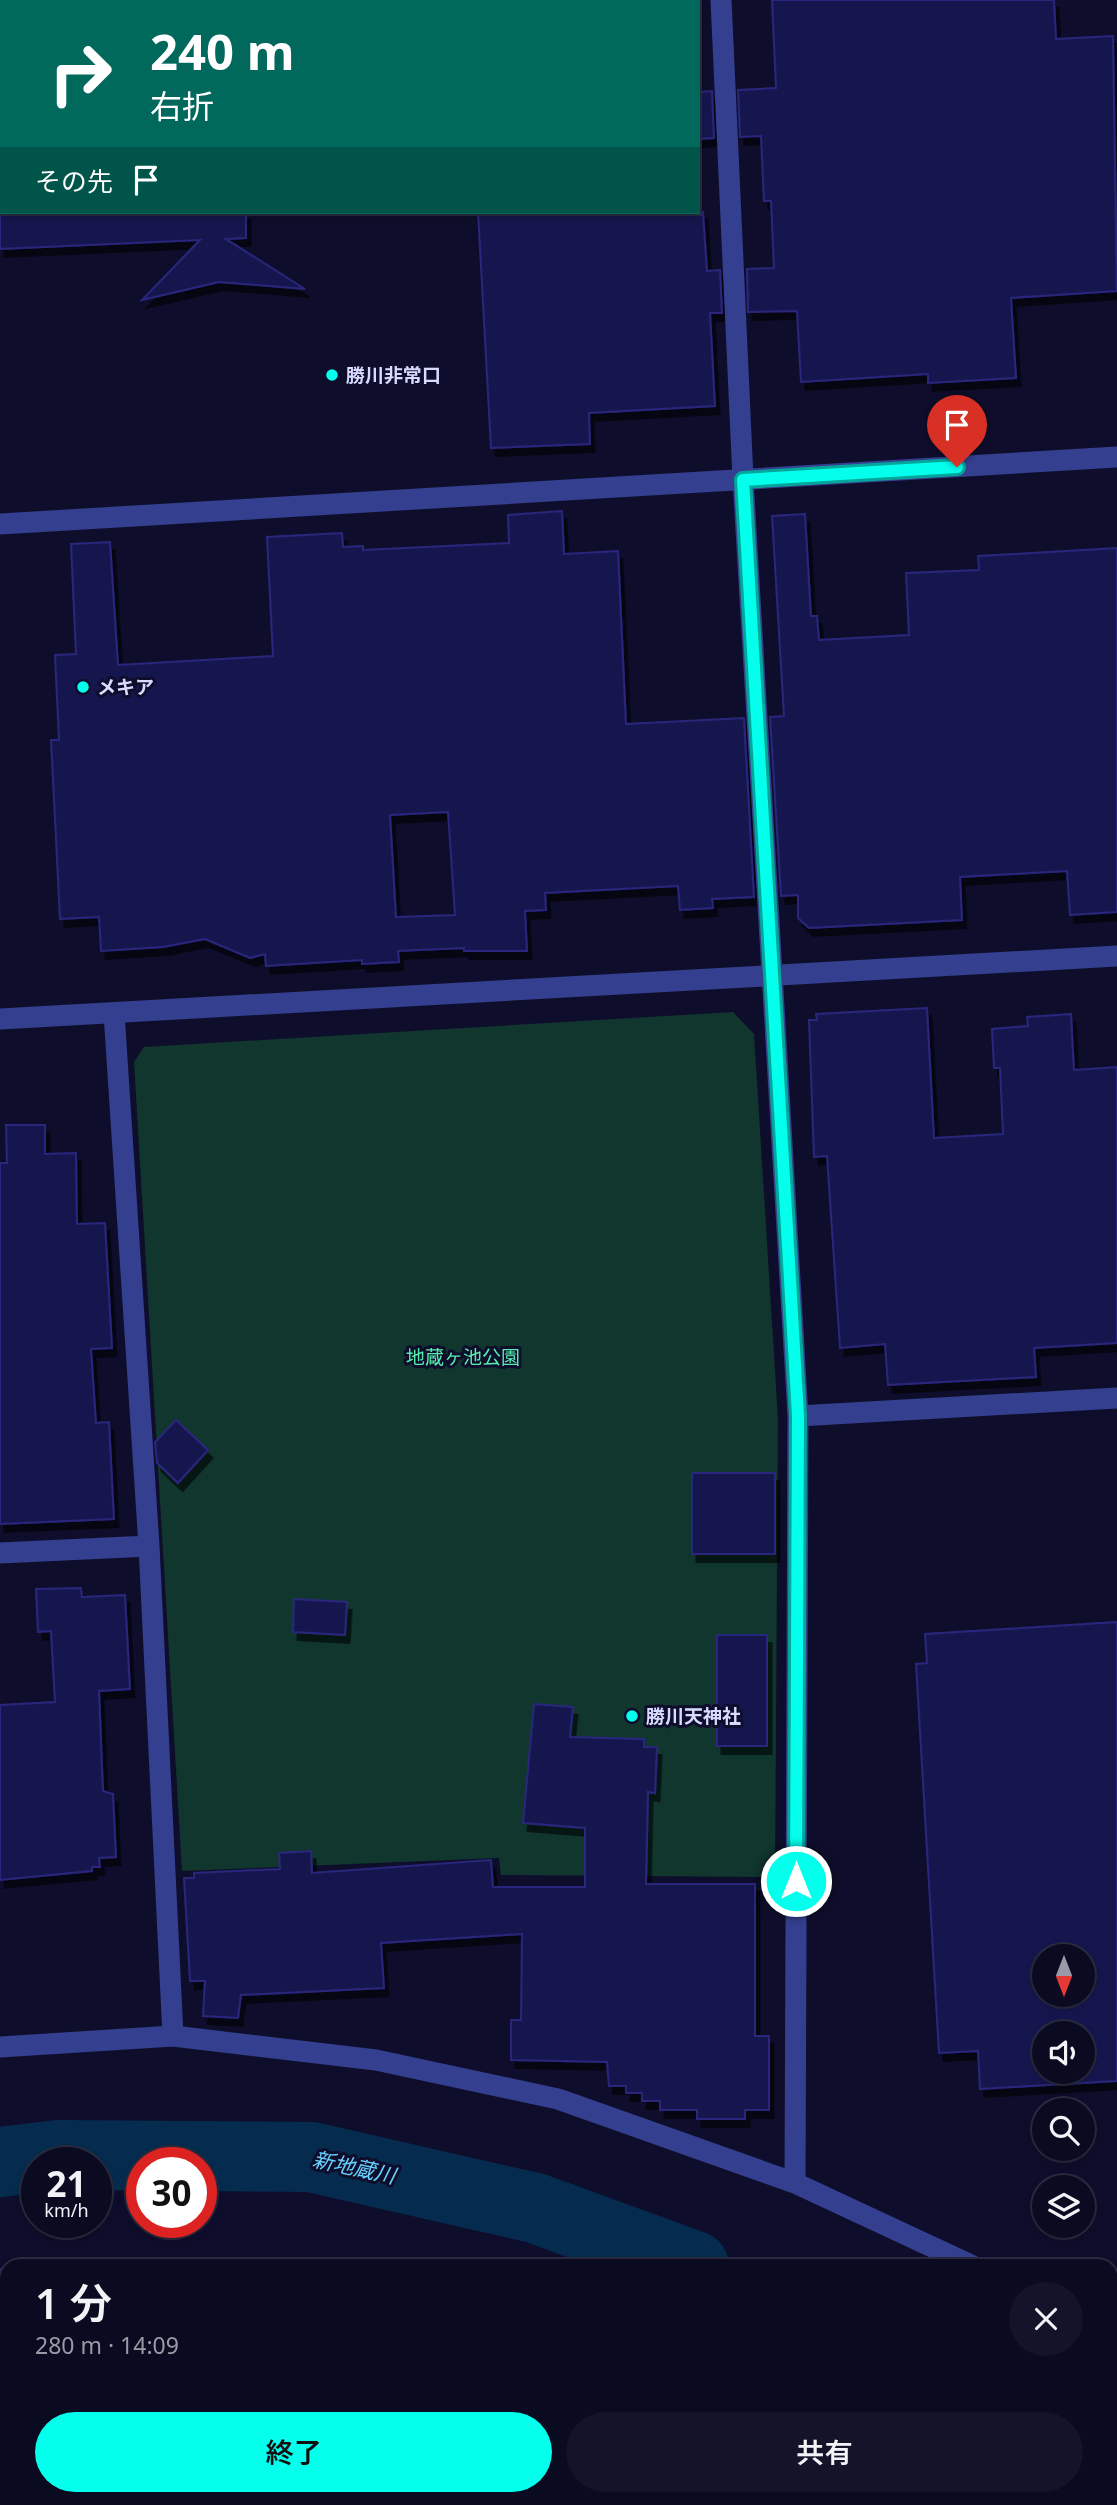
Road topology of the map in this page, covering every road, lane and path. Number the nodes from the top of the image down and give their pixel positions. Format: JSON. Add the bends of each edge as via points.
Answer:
{"nodes":[{"id":1,"x":721,"y":0,"type":"edge"},
{"id":2,"x":1117,"y":457,"type":"edge"},
{"id":3,"x":743,"y":480,"type":"junction"},
{"id":4,"x":0,"y":524,"type":"edge"},
{"id":5,"x":1117,"y":956,"type":"edge"},
{"id":6,"x":773,"y":976,"type":"junction"},
{"id":7,"x":114,"y":1013,"type":"junction"},
{"id":8,"x":0,"y":1019,"type":"edge"},
{"id":9,"x":1117,"y":1398,"type":"edge"},
{"id":10,"x":798,"y":1416,"type":"junction"},
{"id":11,"x":149,"y":1546,"type":"junction"},
{"id":12,"x":0,"y":1553,"type":"edge"},
{"id":13,"x":173,"y":2036,"type":"junction"},
{"id":14,"x":0,"y":2047,"type":"edge"},
{"id":15,"x":795,"y":2183,"type":"junction"},
{"id":16,"x":958,"y":2259,"type":"edge"}],
"edges":[{"from":1,"to":3,"type":"street"},
{"from":2,"to":3,"type":"street"},
{"from":3,"to":4,"type":"street"},
{"from":3,"to":6,"type":"street"},
{"from":5,"to":6,"type":"street"},
{"from":6,"to":7,"type":"street"},
{"from":6,"to":10,"type":"street"},
{"from":7,"to":8,"type":"street"},
{"from":7,"to":11,"type":"street"},
{"from":9,"to":10,"type":"street"},
{"from":10,"to":15,"type":"street"},
{"from":11,"to":12,"type":"street"},
{"from":11,"to":13,"type":"street"},
{"from":13,"to":14,"type":"street"},
{"from":13,"to":15,"type":"street","via":[[376,2060],[558,2099]]},
{"from":15,"to":16,"type":"street"}]}
